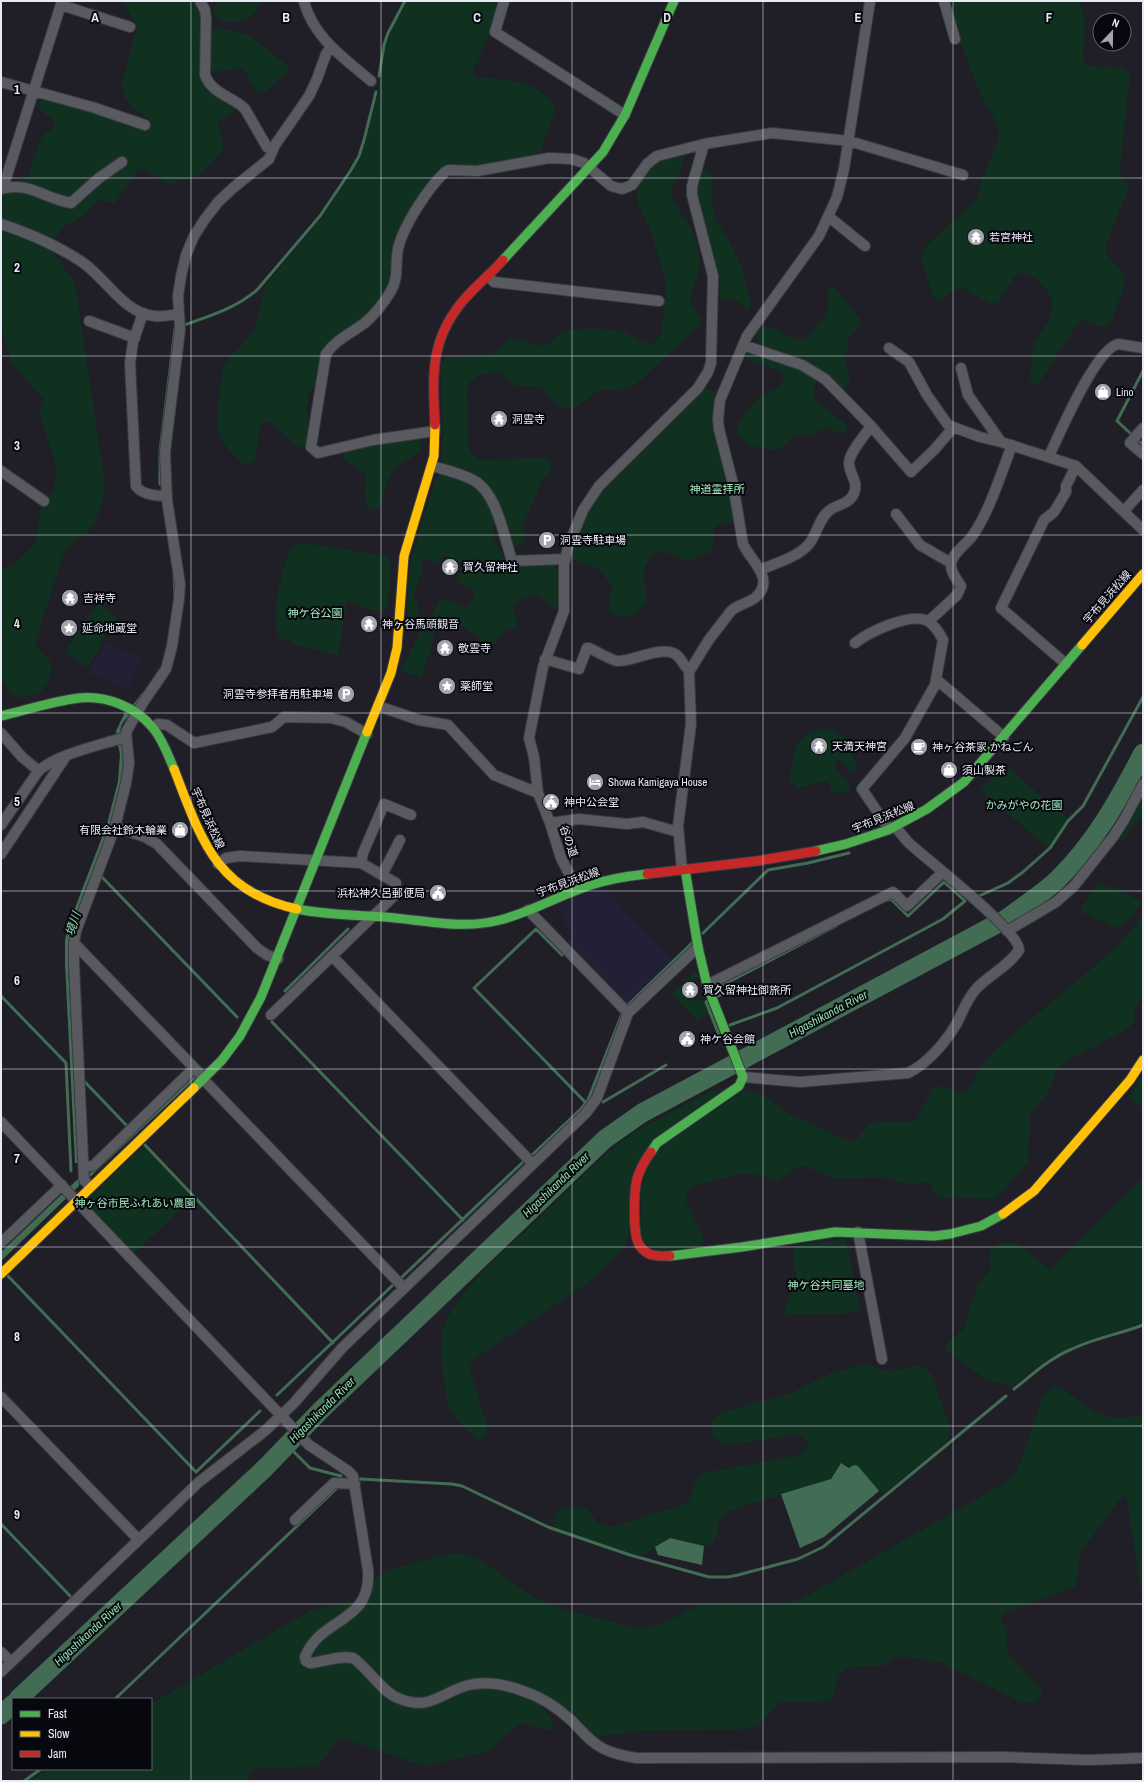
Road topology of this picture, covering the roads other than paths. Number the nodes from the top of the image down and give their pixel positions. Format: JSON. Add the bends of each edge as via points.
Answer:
{"nodes":[{"id":1,"x":200,"y":1,"type":"edge"},
{"id":2,"x":504,"y":1,"type":"edge"},
{"id":3,"x":674,"y":1,"type":"edge"},
{"id":4,"x":869,"y":1,"type":"edge"},
{"id":5,"x":944,"y":1,"type":"edge"},
{"id":6,"x":304,"y":2,"type":"edge"},
{"id":7,"x":62,"y":3,"type":"edge"},
{"id":8,"x":130,"y":27,"type":"dead end"},
{"id":9,"x":954,"y":39,"type":"dead end"},
{"id":10,"x":332,"y":47,"type":"junction"},
{"id":11,"x":371,"y":81,"type":"dead end"},
{"id":12,"x":1,"y":82,"type":"edge"},
{"id":13,"x":34,"y":91,"type":"junction"},
{"id":14,"x":625,"y":115,"type":"junction"},
{"id":15,"x":145,"y":125,"type":"dead end"},
{"id":16,"x":848,"y":141,"type":"junction"},
{"id":17,"x":704,"y":144,"type":"junction"},
{"id":18,"x":273,"y":149,"type":"junction"},
{"id":19,"x":122,"y":162,"type":"dead end"},
{"id":20,"x":591,"y":167,"type":"junction"},
{"id":21,"x":963,"y":175,"type":"dead end"},
{"id":22,"x":2,"y":188,"type":"edge"},
{"id":23,"x":829,"y":217,"type":"junction"},
{"id":24,"x":1,"y":224,"type":"edge"},
{"id":25,"x":865,"y":246,"type":"dead end"},
{"id":26,"x":488,"y":276,"type":"junction"},
{"id":27,"x":659,"y":301,"type":"dead end"},
{"id":28,"x":143,"y":313,"type":"junction"},
{"id":29,"x":89,"y":321,"type":"dead end"},
{"id":30,"x":180,"y":322,"type":"junction"},
{"id":31,"x":135,"y":338,"type":"junction"},
{"id":32,"x":743,"y":345,"type":"junction"},
{"id":33,"x":889,"y":348,"type":"dead end"},
{"id":34,"x":1143,"y":348,"type":"edge"},
{"id":35,"x":961,"y":368,"type":"dead end"},
{"id":36,"x":871,"y":426,"type":"junction"},
{"id":37,"x":953,"y":428,"type":"junction"},
{"id":38,"x":1143,"y":428,"type":"edge"},
{"id":39,"x":435,"y":431,"type":"junction"},
{"id":40,"x":1001,"y":442,"type":"junction"},
{"id":41,"x":1012,"y":445,"type":"junction"},
{"id":42,"x":1143,"y":454,"type":"edge"},
{"id":43,"x":1049,"y":456,"type":"junction"},
{"id":44,"x":432,"y":466,"type":"junction"},
{"id":45,"x":1076,"y":466,"type":"junction"},
{"id":46,"x":1,"y":471,"type":"edge"},
{"id":47,"x":1143,"y":490,"type":"edge"},
{"id":48,"x":167,"y":496,"type":"junction"},
{"id":49,"x":44,"y":501,"type":"dead end"},
{"id":50,"x":1124,"y":511,"type":"junction"},
{"id":51,"x":896,"y":514,"type":"dead end"},
{"id":52,"x":1143,"y":530,"type":"edge"},
{"id":53,"x":566,"y":559,"type":"junction"},
{"id":54,"x":951,"y":563,"type":"junction"},
{"id":55,"x":760,"y":570,"type":"junction"},
{"id":56,"x":1143,"y":574,"type":"edge"},
{"id":57,"x":928,"y":622,"type":"junction"},
{"id":58,"x":855,"y":643,"type":"dead end"},
{"id":59,"x":545,"y":659,"type":"junction"},
{"id":60,"x":1066,"y":664,"type":"junction"},
{"id":61,"x":690,"y":670,"type":"junction"},
{"id":62,"x":936,"y":679,"type":"junction"},
{"id":63,"x":378,"y":706,"type":"junction"},
{"id":64,"x":136,"y":712,"type":"junction"},
{"id":65,"x":1,"y":716,"type":"edge"},
{"id":66,"x":153,"y":728,"type":"junction"},
{"id":67,"x":1,"y":733,"type":"edge"},
{"id":68,"x":367,"y":734,"type":"junction"},
{"id":69,"x":1004,"y":736,"type":"junction"},
{"id":70,"x":121,"y":739,"type":"junction"},
{"id":71,"x":66,"y":756,"type":"junction"},
{"id":72,"x":39,"y":771,"type":"junction"},
{"id":73,"x":1143,"y":784,"type":"edge"},
{"id":74,"x":538,"y":793,"type":"junction"},
{"id":75,"x":411,"y":815,"type":"dead end"},
{"id":76,"x":550,"y":823,"type":"junction"},
{"id":77,"x":1,"y":825,"type":"edge"},
{"id":78,"x":115,"y":827,"type":"junction"},
{"id":79,"x":892,"y":828,"type":"junction"},
{"id":80,"x":678,"y":832,"type":"junction"},
{"id":81,"x":400,"y":840,"type":"dead end"},
{"id":82,"x":1,"y":854,"type":"edge"},
{"id":83,"x":317,"y":860,"type":"junction"},
{"id":84,"x":361,"y":863,"type":"junction"},
{"id":85,"x":218,"y":864,"type":"junction"},
{"id":86,"x":683,"y":869,"type":"junction"},
{"id":87,"x":942,"y":872,"type":"junction"},
{"id":88,"x":382,"y":875,"type":"junction"},
{"id":89,"x":576,"y":889,"type":"junction"},
{"id":90,"x":298,"y":909,"type":"junction"},
{"id":91,"x":528,"y":910,"type":"junction"},
{"id":92,"x":373,"y":916,"type":"junction"},
{"id":93,"x":1006,"y":930,"type":"junction"},
{"id":94,"x":74,"y":943,"type":"junction"},
{"id":95,"x":698,"y":947,"type":"junction"},
{"id":96,"x":332,"y":956,"type":"junction"},
{"id":97,"x":278,"y":959,"type":"junction"},
{"id":98,"x":707,"y":985,"type":"junction"},
{"id":99,"x":628,"y":1013,"type":"junction"},
{"id":100,"x":271,"y":1015,"type":"dead end"},
{"id":101,"x":1143,"y":1060,"type":"edge"},
{"id":102,"x":194,"y":1068,"type":"junction"},
{"id":103,"x":743,"y":1075,"type":"junction"},
{"id":104,"x":204,"y":1079,"type":"junction"},
{"id":105,"x":1,"y":1122,"type":"edge"},
{"id":106,"x":533,"y":1164,"type":"junction"},
{"id":107,"x":84,"y":1167,"type":"junction"},
{"id":108,"x":63,"y":1186,"type":"junction"},
{"id":109,"x":91,"y":1187,"type":"junction"},
{"id":110,"x":75,"y":1198,"type":"junction"},
{"id":111,"x":858,"y":1232,"type":"junction"},
{"id":112,"x":1,"y":1243,"type":"edge"},
{"id":113,"x":1,"y":1274,"type":"edge"},
{"id":114,"x":404,"y":1288,"type":"junction"},
{"id":115,"x":882,"y":1359,"type":"dead end"},
{"id":116,"x":1,"y":1397,"type":"edge"},
{"id":117,"x":283,"y":1418,"type":"junction"},
{"id":118,"x":355,"y":1484,"type":"junction"},
{"id":119,"x":295,"y":1520,"type":"dead end"},
{"id":120,"x":139,"y":1540,"type":"junction"},
{"id":121,"x":1,"y":1652,"type":"edge"},
{"id":122,"x":11,"y":1662,"type":"junction"},
{"id":123,"x":1,"y":1672,"type":"edge"},
{"id":124,"x":1143,"y":1758,"type":"edge"}],
"edges":[{"from":1,"to":18,"type":"street","via":[[206,19],[205,75],[208,82],[245,109],[267,147]]},
{"from":2,"to":14,"type":"street","via":[[495,32]]},
{"from":3,"to":14,"type":"street"},
{"from":4,"to":16,"type":"street"},
{"from":5,"to":9,"type":"street"},
{"from":6,"to":10,"type":"street","via":[[316,30]]},
{"from":7,"to":8,"type":"street"},
{"from":7,"to":13,"type":"street"},
{"from":10,"to":11,"type":"street"},
{"from":10,"to":18,"type":"street","via":[[326,54],[308,96]]},
{"from":12,"to":13,"type":"street"},
{"from":13,"to":15,"type":"street"},
{"from":13,"to":22,"type":"street"},
{"from":14,"to":20,"type":"street"},
{"from":16,"to":17,"type":"street","via":[[772,133]]},
{"from":16,"to":21,"type":"street"},
{"from":16,"to":23,"type":"street","via":[[841,184]]},
{"from":17,"to":20,"type":"street","via":[[651,159],[632,185],[622,188],[611,186]]},
{"from":17,"to":53,"type":"street","name":"谷の道","via":[[692,186],[692,195],[713,276],[712,354],[708,372],[698,388],[599,486],[577,523]]},
{"from":18,"to":30,"type":"street","via":[[269,159],[218,202],[194,236],[181,276],[178,296]]},
{"from":19,"to":22,"type":"street","via":[[71,203],[28,188]]},
{"from":20,"to":26,"type":"street"},
{"from":20,"to":39,"type":"street","via":[[560,157],[472,171],[445,172],[404,229],[391,291],[368,320],[337,341],[326,354],[311,447],[318,453],[373,440]]},
{"from":23,"to":25,"type":"street"},
{"from":23,"to":32,"type":"street"},
{"from":24,"to":28,"type":"street","via":[[34,237],[81,261],[102,278],[122,300]]},
{"from":26,"to":27,"type":"street","via":[[494,282]]},
{"from":26,"to":39,"type":"street","via":[[454,313],[437,348],[432,387]]},
{"from":28,"to":30,"type":"street"},
{"from":28,"to":31,"type":"street"},
{"from":29,"to":31,"type":"street"},
{"from":30,"to":48,"type":"street","via":[[165,452]]},
{"from":31,"to":48,"type":"street","via":[[130,363],[136,486],[142,491]]},
{"from":32,"to":36,"type":"street","via":[[814,371]]},
{"from":32,"to":55,"type":"street","via":[[723,390],[718,419],[738,506],[743,544]]},
{"from":33,"to":37,"type":"street","via":[[909,362],[945,422]]},
{"from":34,"to":43,"type":"street","via":[[1118,344],[1108,349],[1076,400]]},
{"from":35,"to":40,"type":"street","via":[[968,395]]},
{"from":36,"to":37,"type":"street","via":[[911,472]]},
{"from":36,"to":55,"type":"street","via":[[850,459],[850,470],[856,486],[851,499],[825,514],[813,538],[803,550]]},
{"from":37,"to":40,"type":"street"},
{"from":38,"to":42,"type":"street","via":[[1130,443]]},
{"from":39,"to":44,"type":"street"},
{"from":40,"to":41,"type":"street"},
{"from":41,"to":43,"type":"street"},
{"from":41,"to":54,"type":"street","via":[[999,481],[978,525]]},
{"from":43,"to":45,"type":"street"},
{"from":44,"to":53,"type":"street","via":[[472,479],[485,489],[494,504],[512,561]]},
{"from":44,"to":63,"type":"street","via":[[404,556],[396,652]]},
{"from":45,"to":50,"type":"street"},
{"from":45,"to":60,"type":"street","via":[[1066,486],[1066,492],[1054,512],[1044,520],[1001,608]]},
{"from":46,"to":49,"type":"street"},
{"from":47,"to":50,"type":"street"},
{"from":48,"to":64,"type":"street","via":[[178,570],[178,613],[166,669]]},
{"from":50,"to":52,"type":"street"},
{"from":51,"to":54,"type":"street","via":[[920,545]]},
{"from":53,"to":59,"type":"street","name":"谷の道","via":[[564,611]]},
{"from":54,"to":57,"type":"street","via":[[952,571],[961,586],[957,595]]},
{"from":55,"to":61,"type":"street","via":[[763,582],[760,592],[732,611],[708,641]]},
{"from":56,"to":60,"type":"street","name":"宇布見浜松線"},
{"from":57,"to":58,"type":"street","via":[[920,619],[897,622],[869,633]]},
{"from":57,"to":62,"type":"street","via":[[943,640]]},
{"from":59,"to":61,"type":"street","via":[[579,669],[587,648],[617,661],[669,652],[677,655]]},
{"from":59,"to":74,"type":"street","name":"谷の道","via":[[529,738]]},
{"from":60,"to":69,"type":"street","name":"宇布見浜松線"},
{"from":61,"to":80,"type":"street","via":[[688,677],[691,724]]},
{"from":62,"to":69,"type":"street"},
{"from":62,"to":79,"type":"street","via":[[905,738],[862,789]]},
{"from":63,"to":68,"type":"street"},
{"from":63,"to":74,"type":"street","via":[[419,720],[448,725],[494,775]]},
{"from":64,"to":65,"type":"street","name":"宇布見浜松線","via":[[110,700],[84,698]]},
{"from":64,"to":66,"type":"street","name":"宇布見浜松線"},
{"from":64,"to":70,"type":"street"},
{"from":66,"to":68,"type":"street","via":[[158,724],[168,725],[194,743],[272,727],[284,717],[324,717],[346,722]]},
{"from":66,"to":85,"type":"street","name":"宇布見浜松線","via":[[166,751],[204,843]]},
{"from":67,"to":72,"type":"street","via":[[22,757]]},
{"from":68,"to":83,"type":"street"},
{"from":69,"to":79,"type":"street","name":"宇布見浜松線","via":[[952,793],[925,812]]},
{"from":70,"to":71,"type":"street"},
{"from":70,"to":78,"type":"street","via":[[128,753],[128,773]]},
{"from":71,"to":72,"type":"street","via":[[43,766]]},
{"from":71,"to":82,"type":"street"},
{"from":72,"to":77,"type":"street"},
{"from":73,"to":93,"type":"street","via":[[1113,837],[1074,886],[1056,902]]},
{"from":74,"to":76,"type":"street","name":"谷の道"},
{"from":75,"to":84,"type":"street","via":[[384,804]]},
{"from":76,"to":80,"type":"street","via":[[579,819],[627,824],[643,822]]},
{"from":76,"to":89,"type":"street","name":"谷の道","via":[[561,858]]},
{"from":78,"to":94,"type":"street","via":[[80,920]]},
{"from":78,"to":97,"type":"street","via":[[157,844],[257,948]]},
{"from":79,"to":86,"type":"street","name":"宇布見浜松線","via":[[800,856]]},
{"from":79,"to":87,"type":"street"},
{"from":80,"to":86,"type":"street"},
{"from":81,"to":88,"type":"street"},
{"from":83,"to":84,"type":"street"},
{"from":83,"to":85,"type":"street","via":[[240,856],[226,858]]},
{"from":83,"to":90,"type":"street"},
{"from":84,"to":88,"type":"street"},
{"from":85,"to":90,"type":"street","name":"宇布見浜松線","via":[[232,879],[257,896]]},
{"from":86,"to":89,"type":"street","name":"宇布見浜松線","via":[[608,880]]},
{"from":86,"to":95,"type":"street"},
{"from":87,"to":93,"type":"street"},
{"from":87,"to":98,"type":"street","via":[[907,906],[893,892]]},
{"from":88,"to":92,"type":"street","via":[[396,883],[394,896]]},
{"from":89,"to":91,"type":"street","name":"宇布見浜松線"},
{"from":90,"to":92,"type":"street","name":"宇布見浜松線"},
{"from":90,"to":97,"type":"street"},
{"from":91,"to":92,"type":"street","name":"宇布見浜松線","via":[[500,920],[470,924]]},
{"from":91,"to":99,"type":"street"},
{"from":92,"to":96,"type":"street"},
{"from":93,"to":103,"type":"street","via":[[1020,946],[1017,954],[978,987],[946,1040],[915,1070],[901,1074],[800,1082]]},
{"from":94,"to":102,"type":"street"},
{"from":94,"to":107,"type":"street"},
{"from":95,"to":98,"type":"street"},
{"from":95,"to":99,"type":"street"},
{"from":96,"to":100,"type":"street"},
{"from":96,"to":106,"type":"street"},
{"from":97,"to":104,"type":"street","via":[[262,997],[247,1023],[231,1048]]},
{"from":98,"to":103,"type":"street"},
{"from":99,"to":106,"type":"street","via":[[594,1103]]},
{"from":101,"to":111,"type":"street","via":[[1130,1080],[1034,1191],[1009,1211],[981,1226],[950,1234],[918,1236]]},
{"from":102,"to":104,"type":"street"},
{"from":102,"to":107,"type":"street","via":[[93,1166]]},
{"from":103,"to":111,"type":"street","via":[[739,1086],[657,1143],[644,1160],[637,1180],[635,1217],[635,1234],[640,1246],[654,1256],[663,1257],[817,1234]]},
{"from":104,"to":109,"type":"street"},
{"from":104,"to":114,"type":"street"},
{"from":105,"to":108,"type":"street"},
{"from":106,"to":114,"type":"street"},
{"from":107,"to":109,"type":"street","via":[[84,1180]]},
{"from":108,"to":110,"type":"street"},
{"from":108,"to":112,"type":"street"},
{"from":109,"to":110,"type":"street"},
{"from":110,"to":113,"type":"street"},
{"from":110,"to":117,"type":"street"},
{"from":111,"to":115,"type":"street"},
{"from":114,"to":117,"type":"street","via":[[342,1348]]},
{"from":116,"to":120,"type":"street"},
{"from":117,"to":118,"type":"street","via":[[309,1445],[348,1471],[353,1476]]},
{"from":117,"to":120,"type":"street","via":[[199,1482]]},
{"from":118,"to":119,"type":"street","via":[[334,1483]]},
{"from":118,"to":124,"type":"street","via":[[368,1570],[367,1592],[354,1611],[314,1641],[305,1657],[310,1663],[330,1658],[352,1658],[396,1698],[412,1703],[428,1703],[470,1685],[485,1683],[504,1686],[540,1698],[556,1708],[584,1735],[603,1748],[619,1755],[636,1758]]},
{"from":120,"to":122,"type":"street"},
{"from":121,"to":122,"type":"street"},
{"from":122,"to":123,"type":"street"}]}
